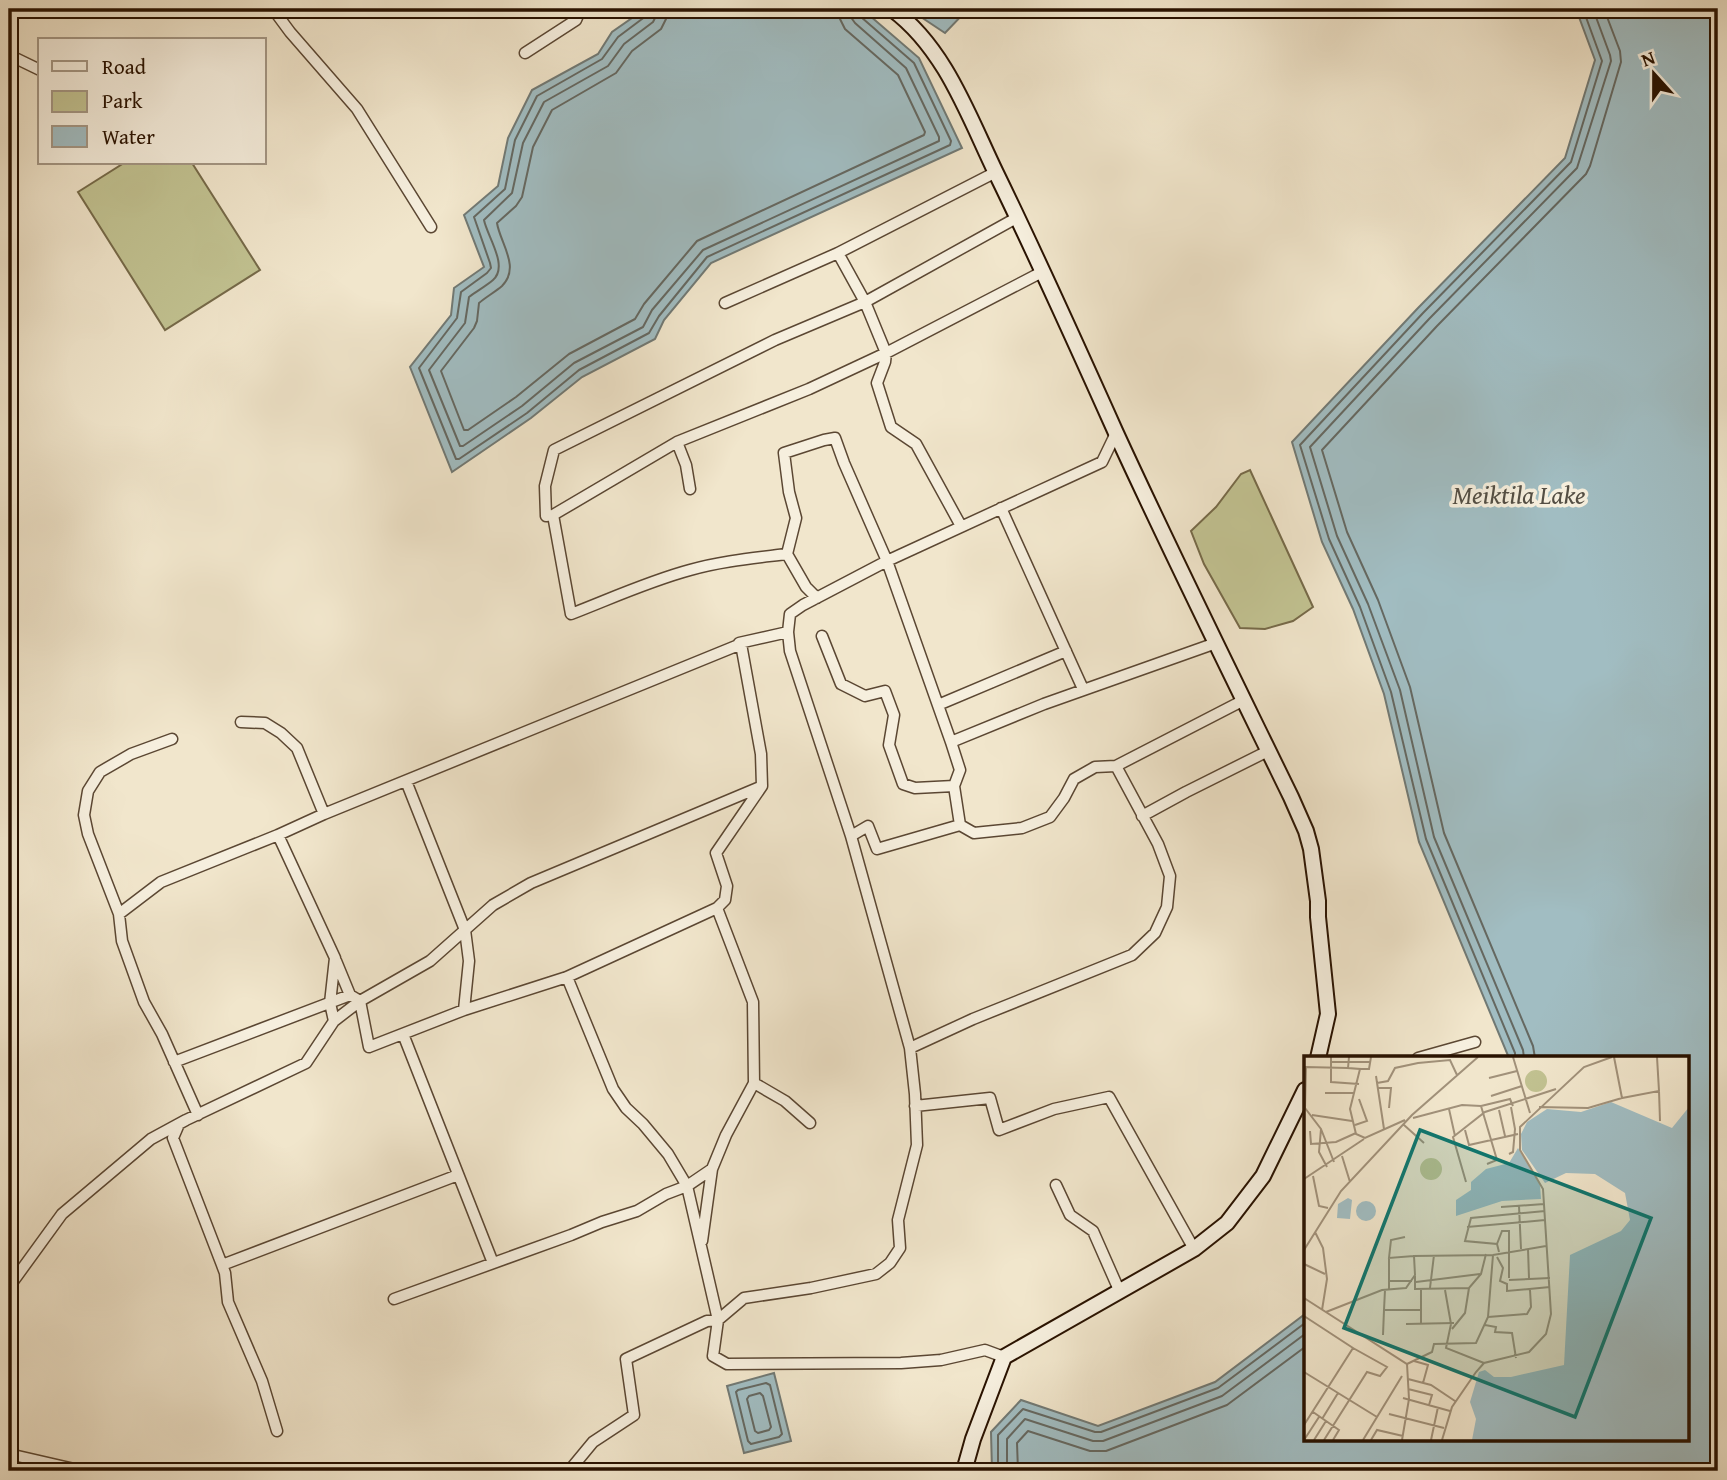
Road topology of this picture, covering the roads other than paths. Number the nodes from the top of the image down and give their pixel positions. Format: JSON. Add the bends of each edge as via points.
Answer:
{"nodes":[{"id":1,"x":273,"y":9,"type":"edge"},
{"id":2,"x":578,"y":9,"type":"edge"},
{"id":3,"x":892,"y":9,"type":"edge"},
{"id":4,"x":525,"y":52,"type":"dead end"},
{"id":5,"x":9,"y":55,"type":"edge"},
{"id":6,"x":38,"y":69,"type":"edge"},
{"id":7,"x":996,"y":172,"type":"junction"},
{"id":8,"x":1018,"y":217,"type":"junction"},
{"id":9,"x":431,"y":227,"type":"dead end"},
{"id":10,"x":838,"y":253,"type":"junction"},
{"id":11,"x":1042,"y":272,"type":"junction"},
{"id":12,"x":865,"y":302,"type":"junction"},
{"id":13,"x":725,"y":303,"type":"dead end"},
{"id":14,"x":887,"y":354,"type":"junction"},
{"id":15,"x":1116,"y":433,"type":"junction"},
{"id":16,"x":677,"y":442,"type":"junction"},
{"id":17,"x":690,"y":489,"type":"dead end"},
{"id":18,"x":1001,"y":508,"type":"junction"},
{"id":19,"x":553,"y":515,"type":"junction"},
{"id":20,"x":961,"y":526,"type":"junction"},
{"id":21,"x":787,"y":554,"type":"junction"},
{"id":22,"x":887,"y":561,"type":"junction"},
{"id":23,"x":817,"y":598,"type":"junction"},
{"id":24,"x":788,"y":632,"type":"junction"},
{"id":25,"x":822,"y":636,"type":"dead end"},
{"id":26,"x":1216,"y":643,"type":"junction"},
{"id":27,"x":741,"y":644,"type":"junction"},
{"id":28,"x":1066,"y":651,"type":"junction"},
{"id":29,"x":1083,"y":689,"type":"junction"},
{"id":30,"x":1244,"y":700,"type":"junction"},
{"id":31,"x":938,"y":705,"type":"junction"},
{"id":32,"x":241,"y":722,"type":"dead end"},
{"id":33,"x":172,"y":739,"type":"dead end"},
{"id":34,"x":951,"y":742,"type":"junction"},
{"id":35,"x":1268,"y":751,"type":"junction"},
{"id":36,"x":1116,"y":766,"type":"junction"},
{"id":37,"x":407,"y":781,"type":"junction"},
{"id":38,"x":762,"y":786,"type":"junction"},
{"id":39,"x":954,"y":786,"type":"junction"},
{"id":40,"x":324,"y":814,"type":"junction"},
{"id":41,"x":1142,"y":816,"type":"junction"},
{"id":42,"x":960,"y":825,"type":"junction"},
{"id":43,"x":278,"y":835,"type":"junction"},
{"id":44,"x":851,"y":836,"type":"junction"},
{"id":45,"x":717,"y":908,"type":"junction"},
{"id":46,"x":119,"y":914,"type":"junction"},
{"id":47,"x":465,"y":930,"type":"junction"},
{"id":48,"x":335,"y":958,"type":"junction"},
{"id":49,"x":567,"y":977,"type":"junction"},
{"id":50,"x":349,"y":995,"type":"junction"},
{"id":51,"x":360,"y":1001,"type":"junction"},
{"id":52,"x":330,"y":1003,"type":"junction"},
{"id":53,"x":464,"y":1010,"type":"junction"},
{"id":54,"x":334,"y":1021,"type":"junction"},
{"id":55,"x":403,"y":1034,"type":"junction"},
{"id":56,"x":1475,"y":1042,"type":"dead end"},
{"id":57,"x":909,"y":1048,"type":"junction"},
{"id":58,"x":1318,"y":1056,"type":"edge"},
{"id":59,"x":1425,"y":1056,"type":"edge"},
{"id":60,"x":174,"y":1062,"type":"junction"},
{"id":61,"x":754,"y":1083,"type":"junction"},
{"id":62,"x":1304,"y":1092,"type":"edge"},
{"id":63,"x":915,"y":1106,"type":"junction"},
{"id":64,"x":198,"y":1115,"type":"junction"},
{"id":65,"x":810,"y":1123,"type":"dead end"},
{"id":66,"x":179,"y":1124,"type":"junction"},
{"id":67,"x":712,"y":1169,"type":"junction"},
{"id":68,"x":458,"y":1175,"type":"junction"},
{"id":69,"x":1056,"y":1185,"type":"dead end"},
{"id":70,"x":687,"y":1186,"type":"junction"},
{"id":71,"x":701,"y":1248,"type":"junction"},
{"id":72,"x":1194,"y":1249,"type":"junction"},
{"id":73,"x":493,"y":1263,"type":"junction"},
{"id":74,"x":222,"y":1265,"type":"junction"},
{"id":75,"x":9,"y":1287,"type":"edge"},
{"id":76,"x":1119,"y":1290,"type":"junction"},
{"id":77,"x":394,"y":1299,"type":"dead end"},
{"id":78,"x":718,"y":1320,"type":"junction"},
{"id":79,"x":1004,"y":1357,"type":"junction"},
{"id":80,"x":277,"y":1431,"type":"dead end"},
{"id":81,"x":9,"y":1454,"type":"edge"},
{"id":82,"x":83,"y":1471,"type":"edge"},
{"id":83,"x":569,"y":1471,"type":"edge"},
{"id":84,"x":964,"y":1471,"type":"edge"}],
"edges":[{"from":1,"to":9,"type":"street","via":[[357,109]]},
{"from":2,"to":4,"type":"street","via":[[576,20]]},
{"from":3,"to":7,"type":"street","via":[[913,26],[951,79]]},
{"from":5,"to":6,"type":"street"},
{"from":7,"to":8,"type":"street"},
{"from":7,"to":10,"type":"street"},
{"from":8,"to":11,"type":"street"},
{"from":8,"to":12,"type":"street"},
{"from":10,"to":12,"type":"street"},
{"from":10,"to":13,"type":"street"},
{"from":11,"to":14,"type":"street"},
{"from":11,"to":15,"type":"street"},
{"from":12,"to":14,"type":"street"},
{"from":12,"to":19,"type":"street","via":[[775,340],[554,450],[545,486],[546,516]]},
{"from":14,"to":16,"type":"street"},
{"from":14,"to":20,"type":"street","via":[[877,383],[891,427],[916,444]]},
{"from":15,"to":18,"type":"street","via":[[1102,461]]},
{"from":15,"to":26,"type":"street"},
{"from":16,"to":17,"type":"street"},
{"from":16,"to":19,"type":"street"},
{"from":18,"to":20,"type":"street"},
{"from":18,"to":28,"type":"street"},
{"from":19,"to":21,"type":"street","via":[[571,614],[692,569]]},
{"from":20,"to":22,"type":"street"},
{"from":21,"to":22,"type":"street","via":[[796,518],[784,453],[835,438]]},
{"from":21,"to":23,"type":"street"},
{"from":22,"to":23,"type":"street"},
{"from":22,"to":31,"type":"street"},
{"from":23,"to":24,"type":"street","via":[[790,614]]},
{"from":24,"to":27,"type":"street"},
{"from":24,"to":44,"type":"street","via":[[790,651]]},
{"from":25,"to":39,"type":"street","via":[[841,684],[865,696],[886,691],[894,715],[889,745],[903,784],[915,788]]},
{"from":26,"to":29,"type":"street"},
{"from":26,"to":30,"type":"street"},
{"from":27,"to":37,"type":"street"},
{"from":27,"to":38,"type":"street","via":[[761,754]]},
{"from":28,"to":29,"type":"street"},
{"from":28,"to":31,"type":"street"},
{"from":29,"to":34,"type":"street"},
{"from":30,"to":35,"type":"street"},
{"from":30,"to":36,"type":"street"},
{"from":31,"to":34,"type":"street"},
{"from":32,"to":40,"type":"street","via":[[265,723],[297,748]]},
{"from":33,"to":46,"type":"street","via":[[100,772],[88,791],[84,816],[88,834]]},
{"from":34,"to":39,"type":"street","via":[[960,770]]},
{"from":35,"to":41,"type":"street"},
{"from":35,"to":58,"type":"street","via":[[1311,849],[1328,1014]]},
{"from":36,"to":41,"type":"street"},
{"from":36,"to":42,"type":"street","via":[[1095,767],[1074,779],[1050,817],[1021,828],[974,833]]},
{"from":37,"to":40,"type":"street"},
{"from":37,"to":47,"type":"street"},
{"from":38,"to":45,"type":"street","via":[[716,853],[727,886],[725,900]]},
{"from":38,"to":47,"type":"street","via":[[531,883],[493,905]]},
{"from":39,"to":42,"type":"street"},
{"from":40,"to":43,"type":"street"},
{"from":41,"to":57,"type":"street","via":[[1170,876],[1167,907],[1155,933],[1132,955]]},
{"from":42,"to":44,"type":"street","via":[[877,849],[868,826]]},
{"from":43,"to":46,"type":"street","via":[[161,882]]},
{"from":43,"to":48,"type":"street"},
{"from":44,"to":57,"type":"street"},
{"from":45,"to":49,"type":"street"},
{"from":45,"to":61,"type":"street","via":[[753,1002]]},
{"from":46,"to":60,"type":"street","via":[[122,941],[144,1002]]},
{"from":47,"to":51,"type":"street","via":[[430,961]]},
{"from":47,"to":53,"type":"street","via":[[469,961]]},
{"from":48,"to":50,"type":"street"},
{"from":48,"to":52,"type":"street"},
{"from":49,"to":53,"type":"street"},
{"from":49,"to":70,"type":"street","via":[[613,1089],[668,1154]]},
{"from":50,"to":51,"type":"street"},
{"from":50,"to":52,"type":"street"},
{"from":51,"to":54,"type":"street"},
{"from":51,"to":55,"type":"street","via":[[369,1047]]},
{"from":52,"to":54,"type":"street"},
{"from":52,"to":60,"type":"street"},
{"from":53,"to":55,"type":"street"},
{"from":54,"to":64,"type":"street","via":[[306,1063]]},
{"from":55,"to":68,"type":"street"},
{"from":56,"to":59,"type":"street"},
{"from":57,"to":63,"type":"street"},
{"from":60,"to":64,"type":"street"},
{"from":61,"to":65,"type":"street"},
{"from":61,"to":67,"type":"street"},
{"from":62,"to":72,"type":"street","via":[[1263,1176],[1227,1223]]},
{"from":63,"to":72,"type":"street","via":[[990,1098],[999,1130],[1054,1109],[1109,1097]]},
{"from":63,"to":78,"type":"street","via":[[917,1145],[898,1220],[900,1248],[890,1263],[876,1274],[744,1298]]},
{"from":64,"to":66,"type":"street"},
{"from":66,"to":74,"type":"street","via":[[173,1139]]},
{"from":66,"to":75,"type":"street","via":[[151,1139],[62,1214]]},
{"from":67,"to":70,"type":"street"},
{"from":67,"to":71,"type":"street"},
{"from":68,"to":73,"type":"street"},
{"from":68,"to":74,"type":"street"},
{"from":69,"to":76,"type":"street","via":[[1070,1215],[1093,1231]]},
{"from":70,"to":71,"type":"street"},
{"from":70,"to":73,"type":"street","via":[[637,1211]]},
{"from":71,"to":78,"type":"street"},
{"from":72,"to":76,"type":"street"},
{"from":73,"to":77,"type":"street"},
{"from":74,"to":80,"type":"street","via":[[228,1302],[262,1381]]},
{"from":76,"to":79,"type":"street"},
{"from":78,"to":79,"type":"street","via":[[713,1356],[727,1364],[901,1363],[985,1350]]},
{"from":78,"to":83,"type":"street","via":[[626,1360],[634,1415],[593,1442]]},
{"from":79,"to":84,"type":"street"},
{"from":81,"to":82,"type":"street"}]}
